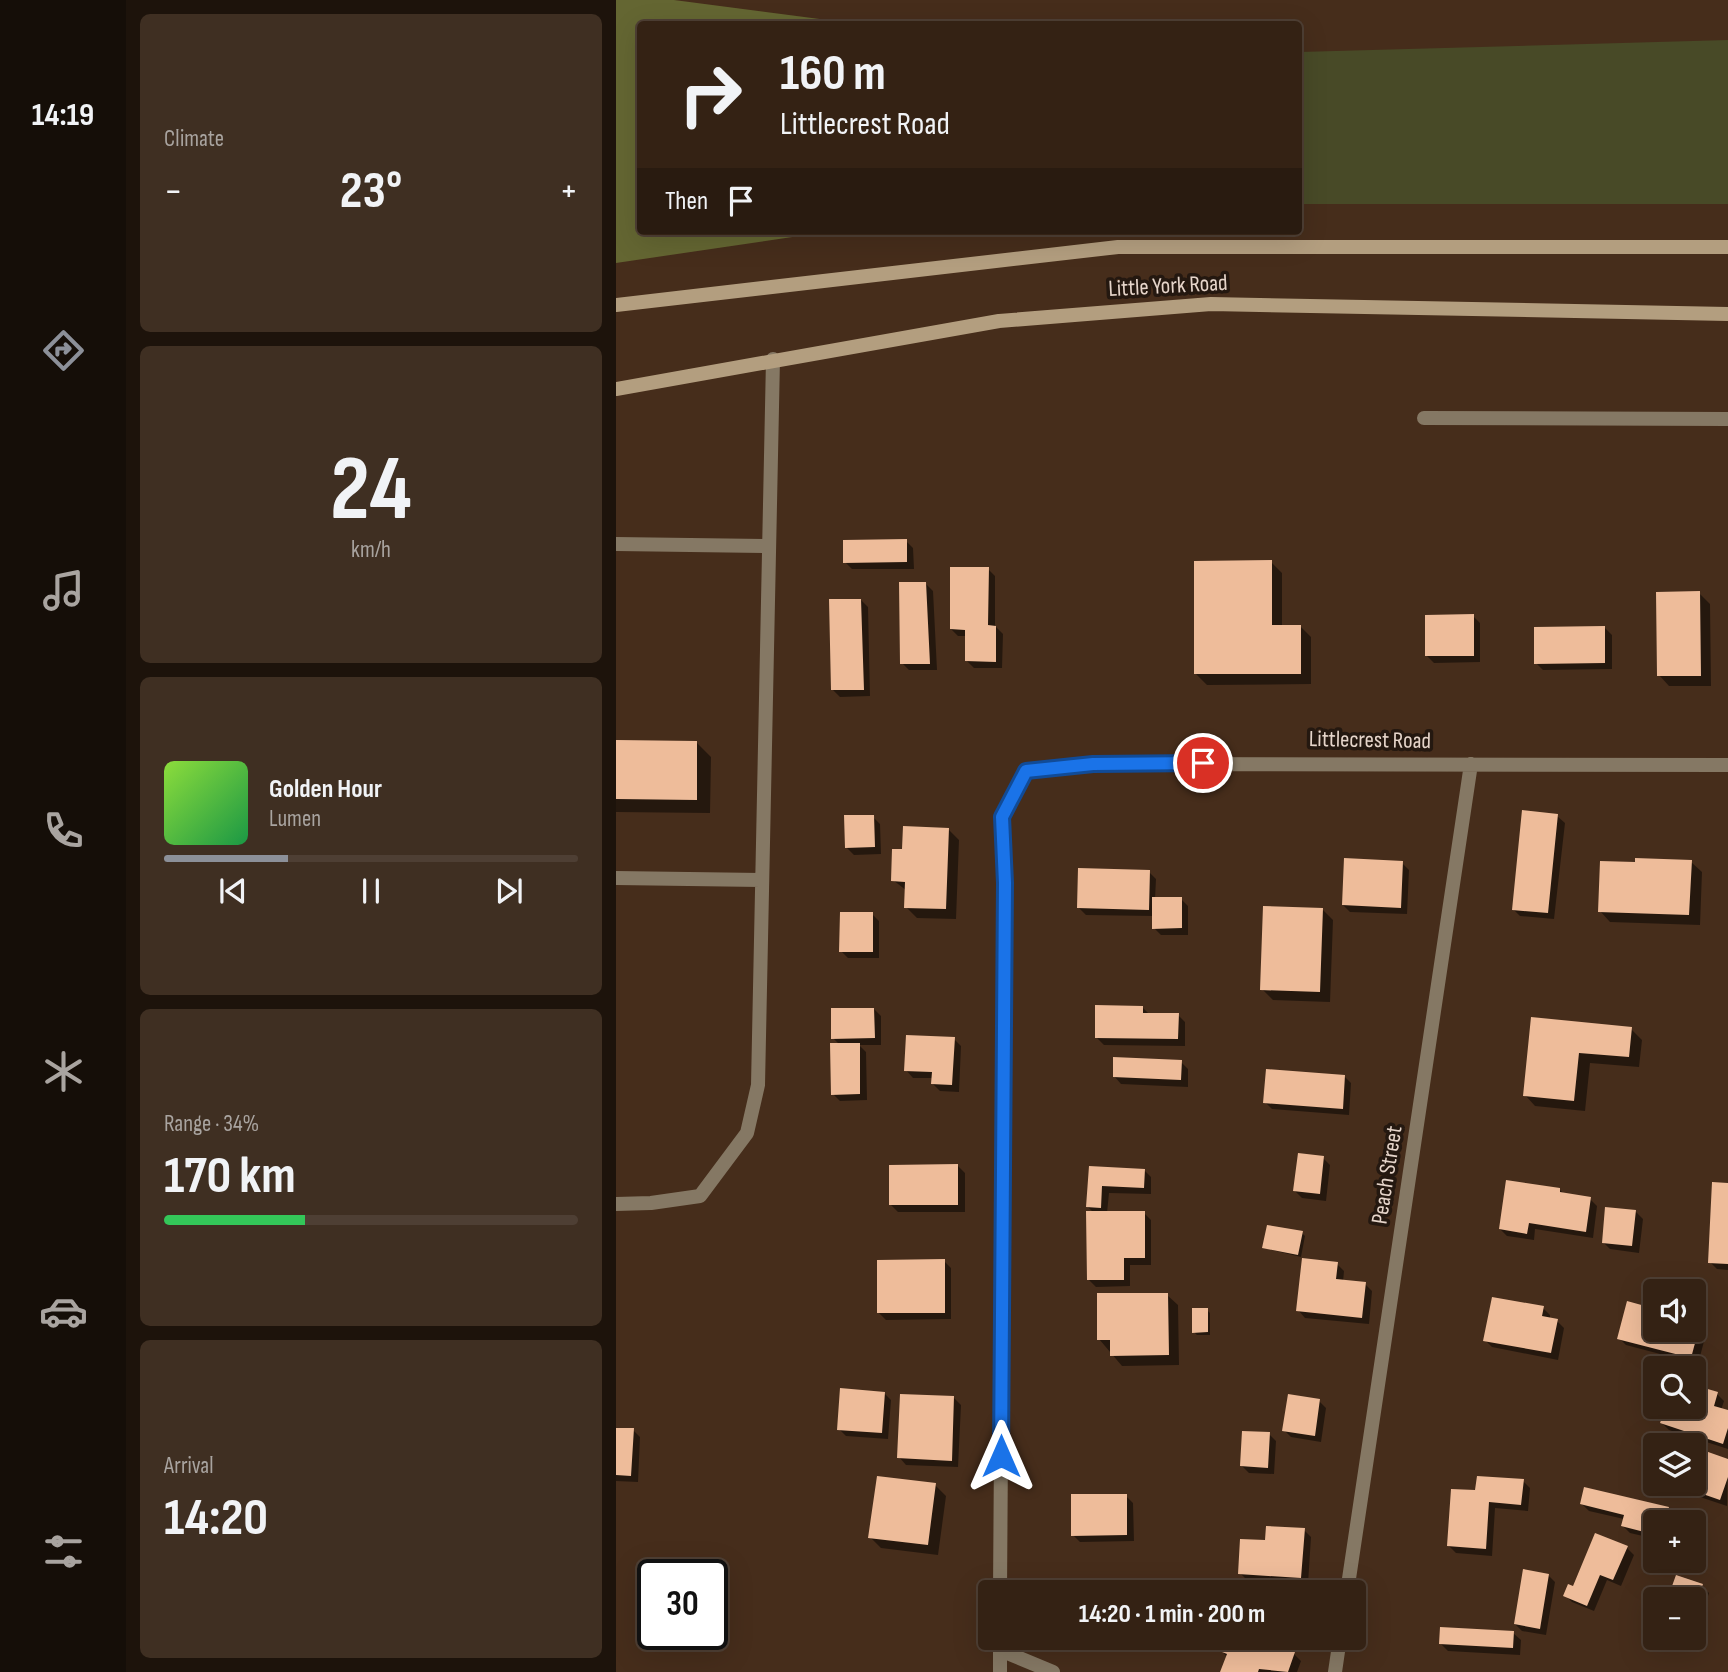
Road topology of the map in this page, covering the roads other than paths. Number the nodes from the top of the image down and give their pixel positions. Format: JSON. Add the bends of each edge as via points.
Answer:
{"nodes":[{"id":1,"x":1728,"y":247,"type":"edge"},
{"id":2,"x":616,"y":305,"type":"edge"},
{"id":3,"x":1728,"y":314,"type":"edge"},
{"id":4,"x":773,"y":359,"type":"junction"},
{"id":5,"x":616,"y":389,"type":"edge"},
{"id":6,"x":1424,"y":418,"type":"dead end"},
{"id":7,"x":1728,"y":419,"type":"edge"},
{"id":8,"x":616,"y":544,"type":"edge"},
{"id":9,"x":769,"y":546,"type":"junction"},
{"id":10,"x":1471,"y":764,"type":"junction"},
{"id":11,"x":1728,"y":765,"type":"edge"},
{"id":12,"x":616,"y":878,"type":"edge"},
{"id":13,"x":761,"y":880,"type":"junction"},
{"id":14,"x":616,"y":1204,"type":"edge"},
{"id":15,"x":1000,"y":1580,"type":"edge"},
{"id":16,"x":1349,"y":1580,"type":"edge"},
{"id":17,"x":1000,"y":1650,"type":"edge"},
{"id":18,"x":1011,"y":1650,"type":"edge"},
{"id":19,"x":1338,"y":1650,"type":"edge"},
{"id":20,"x":1000,"y":1672,"type":"edge"},
{"id":21,"x":1053,"y":1672,"type":"edge"},
{"id":22,"x":1335,"y":1672,"type":"edge"}],
"edges":[{"from":1,"to":2,"type":"main road","name":"Little York Road","via":[[1118,247]]},
{"from":3,"to":4,"type":"main road","name":"Little York Road","via":[[1211,304],[999,321]]},
{"from":4,"to":5,"type":"main road","name":"Little York Road"},
{"from":4,"to":9,"type":"street"},
{"from":6,"to":7,"type":"street"},
{"from":8,"to":9,"type":"street"},
{"from":9,"to":13,"type":"street"},
{"from":10,"to":11,"type":"street","name":"Littlecrest Road"},
{"from":10,"to":15,"type":"street","name":"Littlecrest Road","via":[[1093,764],[1026,771],[1002,817],[1001,842],[1005,883]]},
{"from":10,"to":16,"type":"street","name":"Peach Street"},
{"from":12,"to":13,"type":"street"},
{"from":13,"to":14,"type":"street","via":[[758,1085],[747,1133],[700,1196]]},
{"from":17,"to":20,"type":"street"},
{"from":18,"to":21,"type":"street"},
{"from":19,"to":22,"type":"street"}]}
